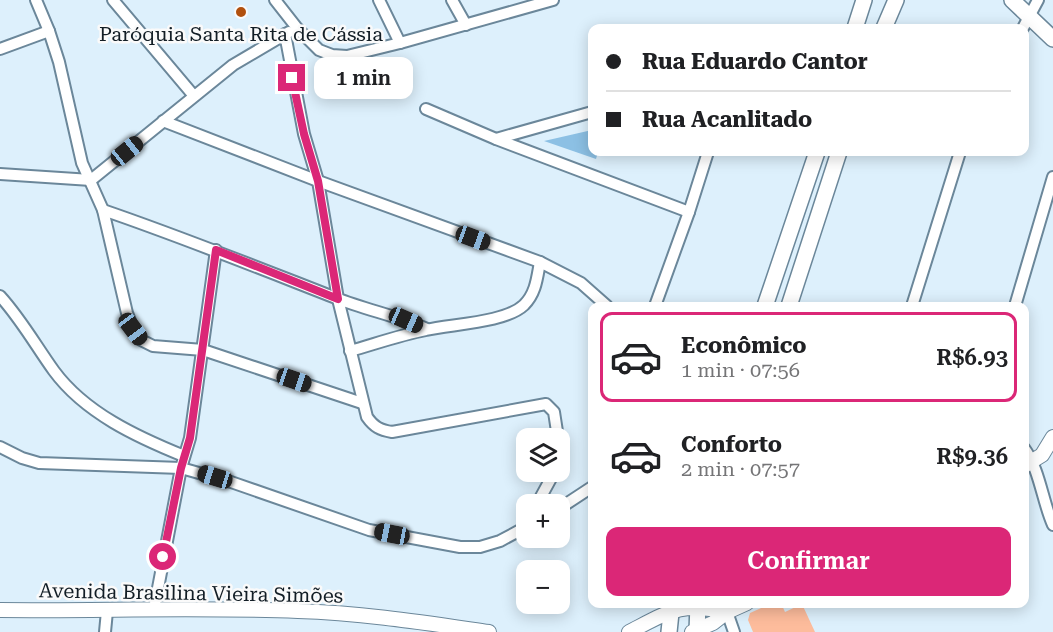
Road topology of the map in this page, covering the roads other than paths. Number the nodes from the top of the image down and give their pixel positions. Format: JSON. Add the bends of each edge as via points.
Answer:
{"nodes":[{"id":1,"x":36,"y":0,"type":"edge"},
{"id":2,"x":113,"y":0,"type":"edge"},
{"id":3,"x":275,"y":0,"type":"edge"},
{"id":4,"x":379,"y":0,"type":"edge"},
{"id":5,"x":452,"y":0,"type":"edge"},
{"id":6,"x":549,"y":0,"type":"edge"},
{"id":7,"x":864,"y":0,"type":"edge"},
{"id":8,"x":896,"y":0,"type":"edge"},
{"id":9,"x":1012,"y":0,"type":"edge"},
{"id":10,"x":1038,"y":0,"type":"edge"},
{"id":11,"x":1026,"y":23,"type":"edge"},
{"id":12,"x":856,"y":24,"type":"edge"},
{"id":13,"x":886,"y":24,"type":"edge"},
{"id":14,"x":466,"y":25,"type":"junction"},
{"id":15,"x":1029,"y":25,"type":"edge"},
{"id":16,"x":297,"y":28,"type":"junction"},
{"id":17,"x":49,"y":31,"type":"junction"},
{"id":18,"x":285,"y":34,"type":"junction"},
{"id":19,"x":1053,"y":39,"type":"edge"},
{"id":20,"x":400,"y":44,"type":"junction"},
{"id":21,"x":0,"y":49,"type":"edge"},
{"id":22,"x":194,"y":96,"type":"junction"},
{"id":23,"x":426,"y":109,"type":"dead end"},
{"id":24,"x":588,"y":113,"type":"edge"},
{"id":25,"x":163,"y":121,"type":"junction"},
{"id":26,"x":496,"y":139,"type":"junction"},
{"id":27,"x":707,"y":156,"type":"edge"},
{"id":28,"x":816,"y":156,"type":"edge"},
{"id":29,"x":838,"y":156,"type":"edge"},
{"id":30,"x":959,"y":156,"type":"edge"},
{"id":31,"x":0,"y":174,"type":"edge"},
{"id":32,"x":1053,"y":177,"type":"edge"},
{"id":33,"x":90,"y":180,"type":"junction"},
{"id":34,"x":318,"y":181,"type":"junction"},
{"id":35,"x":103,"y":210,"type":"junction"},
{"id":36,"x":689,"y":212,"type":"junction"},
{"id":37,"x":216,"y":250,"type":"junction"},
{"id":38,"x":540,"y":262,"type":"junction"},
{"id":39,"x":0,"y":296,"type":"edge"},
{"id":40,"x":338,"y":299,"type":"junction"},
{"id":41,"x":602,"y":302,"type":"edge"},
{"id":42,"x":655,"y":302,"type":"edge"},
{"id":43,"x":766,"y":302,"type":"edge"},
{"id":44,"x":790,"y":302,"type":"edge"},
{"id":45,"x":913,"y":302,"type":"edge"},
{"id":46,"x":1016,"y":302,"type":"edge"},
{"id":47,"x":427,"y":329,"type":"junction"},
{"id":48,"x":203,"y":350,"type":"junction"},
{"id":49,"x":350,"y":351,"type":"junction"},
{"id":50,"x":362,"y":403,"type":"junction"},
{"id":51,"x":556,"y":428,"type":"edge"},
{"id":52,"x":1053,"y":437,"type":"edge"},
{"id":53,"x":0,"y":447,"type":"edge"},
{"id":54,"x":184,"y":456,"type":"junction"},
{"id":55,"x":1029,"y":464,"type":"edge"},
{"id":56,"x":181,"y":468,"type":"junction"},
{"id":57,"x":588,"y":490,"type":"edge"},
{"id":58,"x":570,"y":501,"type":"edge"},
{"id":59,"x":1053,"y":525,"type":"edge"},
{"id":60,"x":516,"y":531,"type":"edge"},
{"id":61,"x":669,"y":608,"type":"edge"},
{"id":62,"x":671,"y":608,"type":"edge"},
{"id":63,"x":697,"y":608,"type":"edge"},
{"id":64,"x":710,"y":608,"type":"edge"},
{"id":65,"x":736,"y":608,"type":"edge"},
{"id":66,"x":154,"y":609,"type":"junction"},
{"id":67,"x":0,"y":610,"type":"edge"},
{"id":68,"x":108,"y":611,"type":"junction"},
{"id":69,"x":727,"y":612,"type":"junction"},
{"id":70,"x":424,"y":627,"type":"edge"},
{"id":71,"x":105,"y":632,"type":"edge"},
{"id":72,"x":489,"y":632,"type":"edge"},
{"id":73,"x":629,"y":632,"type":"edge"},
{"id":74,"x":669,"y":632,"type":"edge"},
{"id":75,"x":695,"y":632,"type":"edge"},
{"id":76,"x":734,"y":632,"type":"edge"}],
"edges":[{"from":1,"to":17,"type":"street"},
{"from":2,"to":22,"type":"street"},
{"from":3,"to":16,"type":"street"},
{"from":4,"to":20,"type":"street"},
{"from":5,"to":14,"type":"street"},
{"from":6,"to":14,"type":"street"},
{"from":7,"to":12,"type":"main road"},
{"from":8,"to":13,"type":"main road"},
{"from":9,"to":11,"type":"main road"},
{"from":10,"to":11,"type":"street"},
{"from":14,"to":20,"type":"street"},
{"from":15,"to":19,"type":"main road"},
{"from":16,"to":18,"type":"street"},
{"from":16,"to":20,"type":"street","via":[[319,50],[332,55],[347,56]]},
{"from":17,"to":21,"type":"street"},
{"from":17,"to":33,"type":"street","via":[[77,147]]},
{"from":18,"to":22,"type":"street","via":[[233,65]]},
{"from":18,"to":34,"type":"street","via":[[304,134]]},
{"from":22,"to":25,"type":"street"},
{"from":23,"to":26,"type":"street"},
{"from":24,"to":26,"type":"street"},
{"from":25,"to":33,"type":"street"},
{"from":25,"to":34,"type":"street"},
{"from":26,"to":36,"type":"street"},
{"from":27,"to":36,"type":"street"},
{"from":28,"to":43,"type":"main road"},
{"from":29,"to":44,"type":"main road"},
{"from":30,"to":45,"type":"street"},
{"from":31,"to":33,"type":"street"},
{"from":32,"to":46,"type":"street"},
{"from":33,"to":35,"type":"street"},
{"from":34,"to":38,"type":"street"},
{"from":34,"to":40,"type":"street"},
{"from":35,"to":37,"type":"street"},
{"from":35,"to":48,"type":"street","via":[[133,329],[141,340],[153,346]]},
{"from":36,"to":42,"type":"street"},
{"from":37,"to":40,"type":"street"},
{"from":37,"to":48,"type":"street"},
{"from":38,"to":41,"type":"street","via":[[581,283]]},
{"from":38,"to":47,"type":"street","via":[[532,295],[522,307],[507,315]]},
{"from":39,"to":54,"type":"street","via":[[75,395],[154,444]]},
{"from":40,"to":47,"type":"street"},
{"from":40,"to":49,"type":"street"},
{"from":47,"to":49,"type":"street"},
{"from":48,"to":50,"type":"street"},
{"from":48,"to":54,"type":"street"},
{"from":49,"to":50,"type":"street"},
{"from":50,"to":51,"type":"street","via":[[374,426],[392,432],[546,404],[554,412]]},
{"from":52,"to":55,"type":"street","via":[[1042,455]]},
{"from":53,"to":56,"type":"street","via":[[39,463]]},
{"from":54,"to":56,"type":"street"},
{"from":55,"to":59,"type":"street"},
{"from":56,"to":60,"type":"street","via":[[369,530],[460,547],[480,547]]},
{"from":56,"to":66,"type":"street"},
{"from":57,"to":58,"type":"street"},
{"from":61,"to":73,"type":"street"},
{"from":62,"to":74,"type":"main road"},
{"from":63,"to":75,"type":"main road"},
{"from":64,"to":69,"type":"street"},
{"from":65,"to":69,"type":"street"},
{"from":66,"to":68,"type":"street","name":"Avenida Brasilina Vieira Simões"},
{"from":66,"to":70,"type":"street","name":"Avenida Brasilina Vieira Simões","via":[[299,611]]},
{"from":67,"to":68,"type":"street","name":"Avenida Brasilina Vieira Simões"},
{"from":68,"to":71,"type":"street"},
{"from":69,"to":75,"type":"street"},
{"from":69,"to":76,"type":"street"},
{"from":70,"to":72,"type":"street","name":"Avenida Brasilina Vieira Simões"}]}
